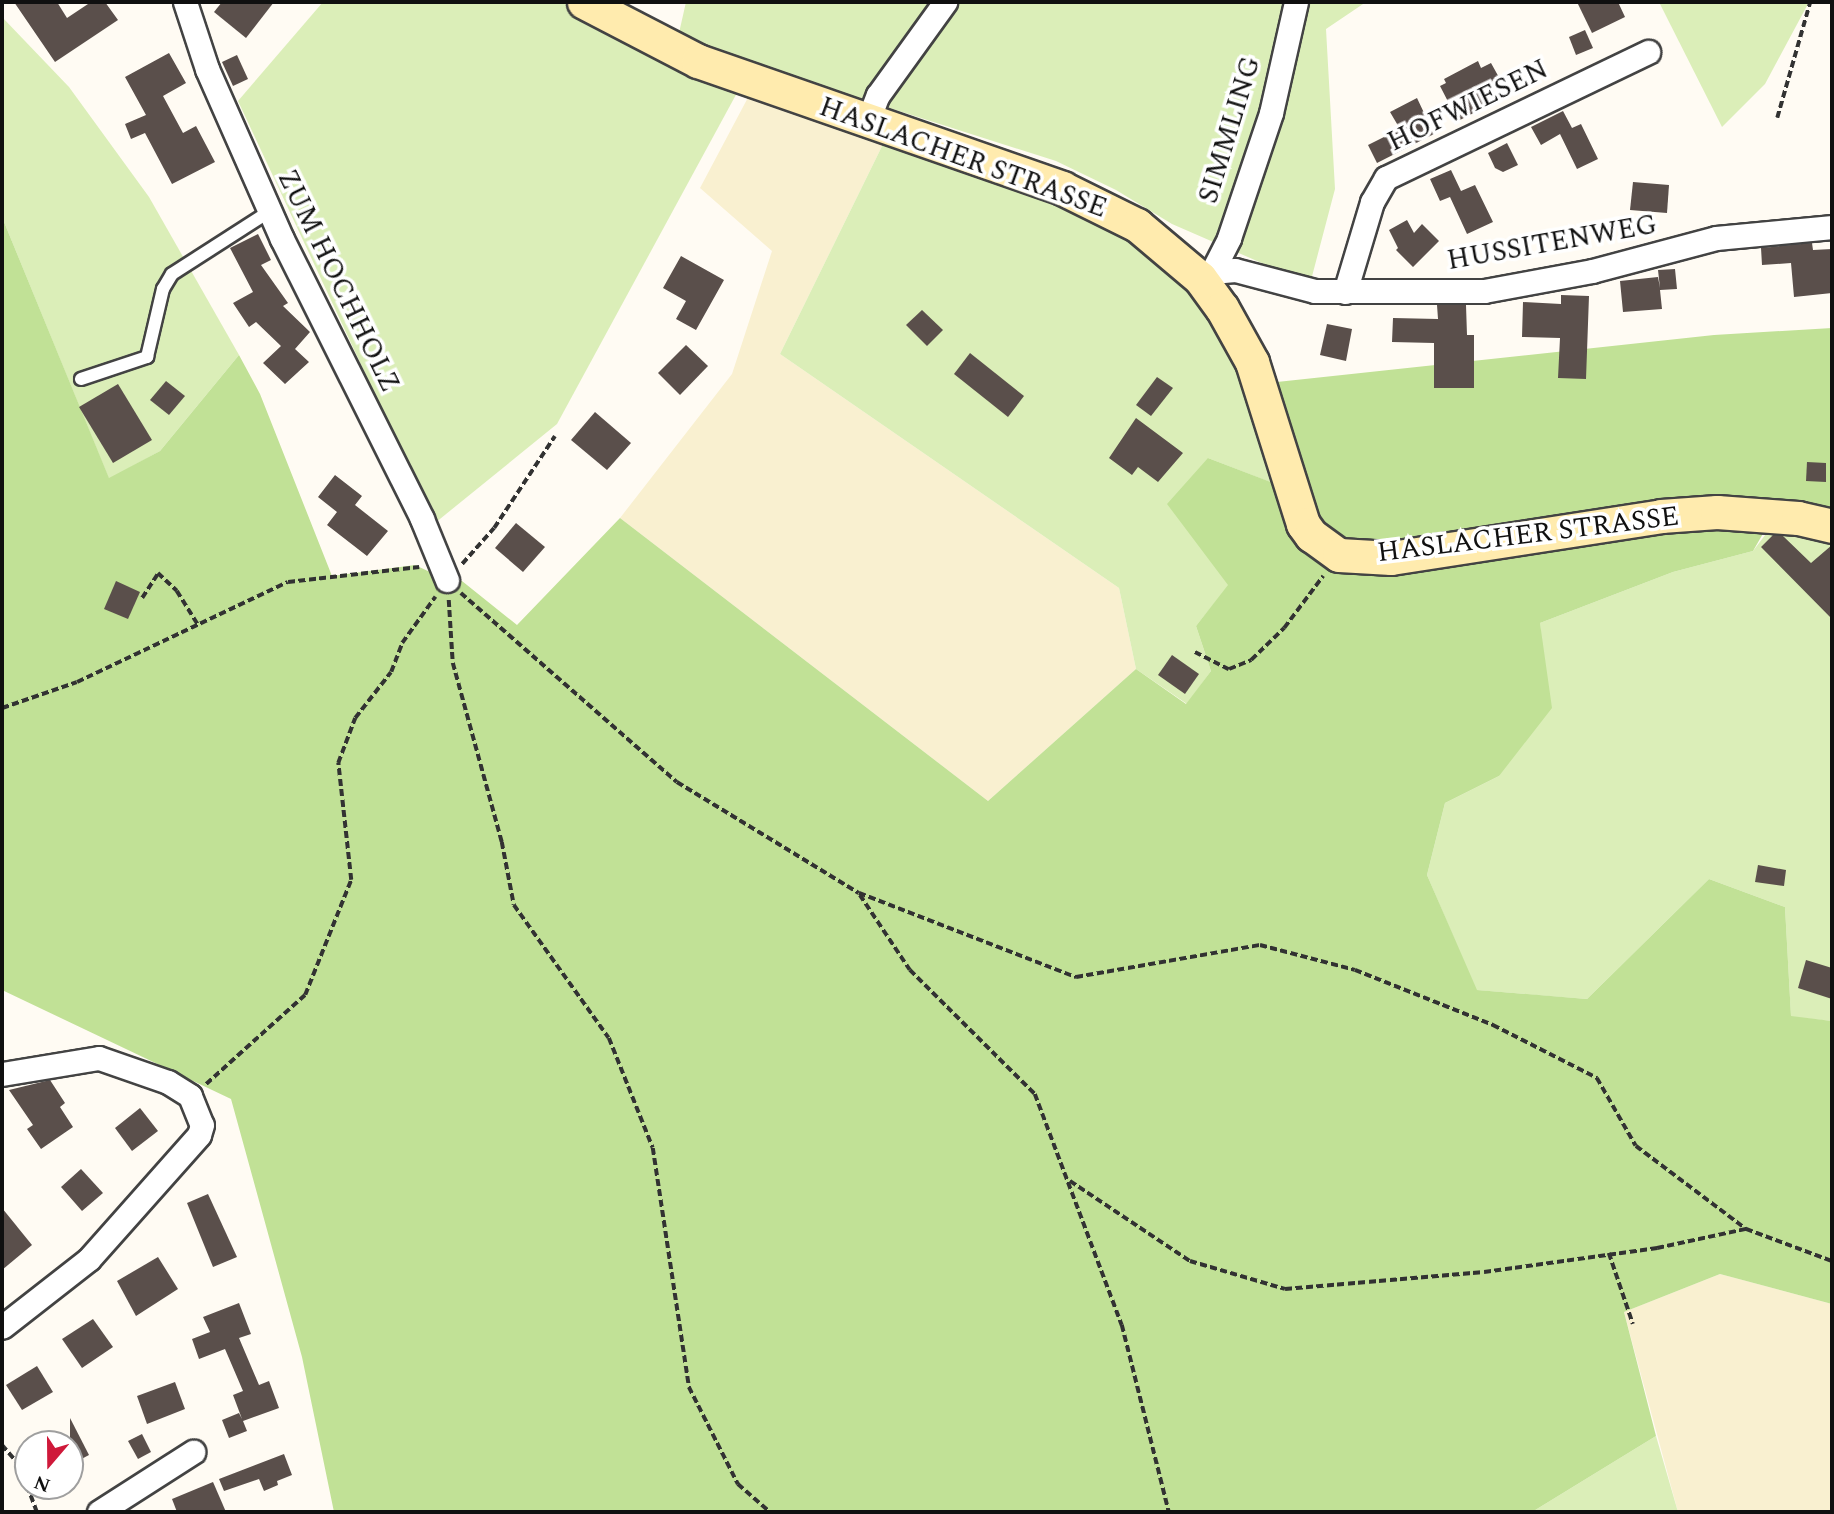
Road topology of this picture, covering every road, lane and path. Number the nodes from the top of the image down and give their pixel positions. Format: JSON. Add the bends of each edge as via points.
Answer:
{"nodes":[{"id":1,"x":185,"y":2,"type":"edge"},
{"id":2,"x":584,"y":2,"type":"edge"},
{"id":3,"x":945,"y":2,"type":"edge"},
{"id":4,"x":1296,"y":2,"type":"edge"},
{"id":5,"x":1810,"y":2,"type":"edge"},
{"id":6,"x":1648,"y":52,"type":"dead end"},
{"id":7,"x":1777,"y":118,"type":"dead end"},
{"id":8,"x":867,"y":123,"type":"junction"},
{"id":9,"x":270,"y":211,"type":"junction"},
{"id":10,"x":1832,"y":227,"type":"edge"},
{"id":11,"x":1206,"y":275,"type":"junction"},
{"id":12,"x":1345,"y":292,"type":"junction"},
{"id":13,"x":81,"y":379,"type":"dead end"},
{"id":14,"x":555,"y":436,"type":"dead end"},
{"id":15,"x":1832,"y":526,"type":"edge"},
{"id":16,"x":1339,"y":555,"type":"junction"},
{"id":17,"x":447,"y":580,"type":"junction"},
{"id":18,"x":142,"y":598,"type":"dead end"},
{"id":19,"x":198,"y":624,"type":"junction"},
{"id":20,"x":1195,"y":652,"type":"dead end"},
{"id":21,"x":2,"y":708,"type":"edge"},
{"id":22,"x":859,"y":893,"type":"junction"},
{"id":23,"x":2,"y":1074,"type":"edge"},
{"id":24,"x":190,"y":1096,"type":"junction"},
{"id":25,"x":1070,"y":1181,"type":"junction"},
{"id":26,"x":1746,"y":1228,"type":"junction"},
{"id":27,"x":1609,"y":1253,"type":"junction"},
{"id":28,"x":1832,"y":1261,"type":"edge"},
{"id":29,"x":1633,"y":1324,"type":"dead end"},
{"id":30,"x":2,"y":1326,"type":"edge"},
{"id":31,"x":2,"y":1445,"type":"edge"},
{"id":32,"x":193,"y":1452,"type":"dead end"},
{"id":33,"x":37,"y":1512,"type":"edge"},
{"id":34,"x":99,"y":1512,"type":"edge"},
{"id":35,"x":770,"y":1512,"type":"edge"},
{"id":36,"x":1169,"y":1512,"type":"edge"}],
"edges":[{"from":1,"to":9,"type":"street","name":"ZUM HOCHHOLZ","via":[[207,69]]},
{"from":2,"to":8,"type":"street","name":"HASLACHER STRASSE","via":[[698,61]]},
{"from":3,"to":8,"type":"street","via":[[878,95]]},
{"from":4,"to":11,"type":"street","name":"SIMMLING","via":[[1271,114],[1228,238]]},
{"from":5,"to":7,"type":"path"},
{"from":6,"to":12,"type":"street","name":"HOFWIESEN","via":[[1386,178],[1372,202]]},
{"from":8,"to":11,"type":"street","name":"HASLACHER STRASSE","via":[[1103,205]]},
{"from":9,"to":13,"type":"lane","via":[[172,274],[163,289],[146,358]]},
{"from":9,"to":17,"type":"street","name":"ZUM HOCHHOLZ","via":[[422,519]]},
{"from":10,"to":12,"type":"street","name":"HUSSITENWEG","via":[[1716,238],[1592,271],[1484,291]]},
{"from":11,"to":12,"type":"street","name":"HUSSITENWEG","via":[[1251,272],[1305,289]]},
{"from":11,"to":16,"type":"street","name":"HASLACHER STRASSE","via":[[1252,362],[1303,524]]},
{"from":14,"to":17,"type":"path","via":[[494,528]]},
{"from":15,"to":16,"type":"street","name":"HASLACHER STRASSE","via":[[1798,518],[1717,512],[1661,516],[1391,558]]},
{"from":16,"to":20,"type":"path","via":[[1284,628],[1251,660],[1229,669]]},
{"from":17,"to":19,"type":"path","via":[[416,566],[288,582]]},
{"from":17,"to":22,"type":"path","via":[[677,782]]},
{"from":17,"to":24,"type":"path","via":[[402,643],[391,672],[355,718],[338,764],[351,880],[305,995]]},
{"from":17,"to":35,"type":"path","via":[[453,663],[502,842],[514,905],[609,1038],[653,1148],[689,1387],[738,1484]]},
{"from":18,"to":19,"type":"path","via":[[158,573]]},
{"from":19,"to":21,"type":"path","via":[[77,682]]},
{"from":22,"to":25,"type":"path","via":[[910,970],[1035,1094]]},
{"from":22,"to":26,"type":"path","via":[[1076,977],[1260,945],[1355,970],[1493,1025],[1597,1077],[1636,1146]]},
{"from":23,"to":24,"type":"street","via":[[99,1058],[168,1082]]},
{"from":24,"to":30,"type":"street","via":[[202,1125],[199,1135],[89,1259]]},
{"from":25,"to":27,"type":"path","via":[[1190,1261],[1285,1289],[1484,1272]]},
{"from":25,"to":36,"type":"path","via":[[1122,1325]]},
{"from":26,"to":27,"type":"path"},
{"from":26,"to":28,"type":"path"},
{"from":27,"to":29,"type":"path"},
{"from":31,"to":33,"type":"path","via":[[20,1466]]},
{"from":32,"to":34,"type":"street"}]}
